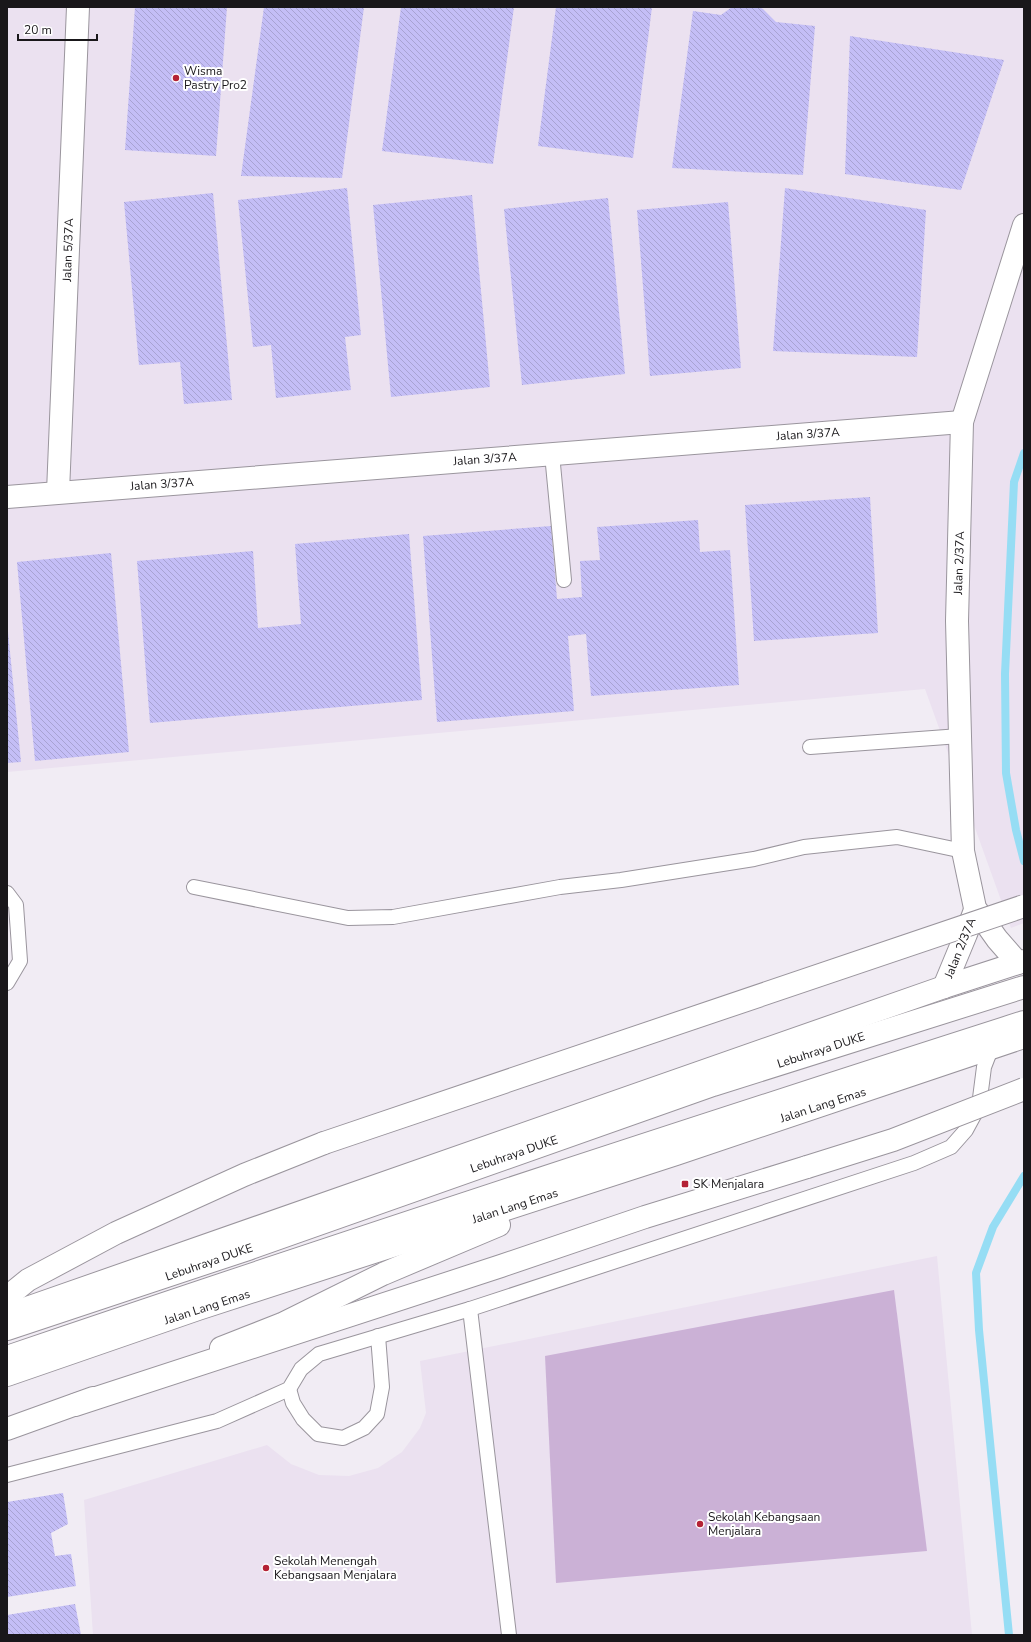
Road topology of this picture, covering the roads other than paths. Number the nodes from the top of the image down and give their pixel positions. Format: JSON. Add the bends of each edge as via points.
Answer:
{"nodes":[{"id":1,"x":78,"y":7,"type":"edge"},
{"id":2,"x":1024,"y":225,"type":"edge"},
{"id":3,"x":962,"y":422,"type":"junction"},
{"id":4,"x":552,"y":454,"type":"junction"},
{"id":5,"x":58,"y":492,"type":"junction"},
{"id":6,"x":7,"y":497,"type":"edge"},
{"id":7,"x":564,"y":580,"type":"dead end"},
{"id":8,"x":960,"y":736,"type":"junction"},
{"id":9,"x":810,"y":747,"type":"dead end"},
{"id":10,"x":962,"y":851,"type":"junction"},
{"id":11,"x":194,"y":887,"type":"dead end"},
{"id":12,"x":7,"y":893,"type":"edge"},
{"id":13,"x":1024,"y":906,"type":"edge"},
{"id":14,"x":975,"y":908,"type":"junction"},
{"id":15,"x":1021,"y":962,"type":"edge"},
{"id":16,"x":7,"y":983,"type":"edge"},
{"id":17,"x":944,"y":987,"type":"junction"},
{"id":18,"x":1024,"y":988,"type":"edge"},
{"id":19,"x":1024,"y":1022,"type":"edge"},
{"id":20,"x":1024,"y":1037,"type":"edge"},
{"id":21,"x":991,"y":1049,"type":"junction"},
{"id":22,"x":1024,"y":1089,"type":"edge"},
{"id":23,"x":630,"y":1168,"type":"junction"},
{"id":24,"x":7,"y":1297,"type":"edge"},
{"id":25,"x":470,"y":1309,"type":"junction"},
{"id":26,"x":7,"y":1315,"type":"edge"},
{"id":27,"x":7,"y":1329,"type":"edge"},
{"id":28,"x":378,"y":1336,"type":"junction"},
{"id":29,"x":7,"y":1357,"type":"edge"},
{"id":30,"x":7,"y":1375,"type":"edge"},
{"id":31,"x":289,"y":1389,"type":"junction"},
{"id":32,"x":75,"y":1405,"type":"junction"},
{"id":33,"x":7,"y":1429,"type":"edge"},
{"id":34,"x":7,"y":1475,"type":"edge"},
{"id":35,"x":509,"y":1635,"type":"edge"}],
"edges":[{"from":1,"to":5,"type":"main road","name":"Jalan 5/37A"},
{"from":2,"to":3,"type":"main road","name":"Jalan 2/37A"},
{"from":3,"to":4,"type":"main road","name":"Jalan 3/37A"},
{"from":3,"to":8,"type":"main road","name":"Jalan 2/37A","via":[[957,621]]},
{"from":4,"to":5,"type":"main road","name":"Jalan 3/37A"},
{"from":4,"to":7,"type":"lane"},
{"from":5,"to":6,"type":"main road","name":"Jalan 3/37A"},
{"from":8,"to":9,"type":"lane"},
{"from":8,"to":10,"type":"main road","name":"Jalan 2/37A"},
{"from":10,"to":11,"type":"lane","via":[[897,837],[804,847],[754,859],[560,887],[393,917],[348,918]]},
{"from":10,"to":14,"type":"main road","name":"Jalan 2/37A"},
{"from":12,"to":16,"type":"lane","via":[[16,905],[20,961]]},
{"from":13,"to":24,"type":"main road","bridge":true,"via":[[324,1143],[244,1175],[116,1233],[28,1280]]},
{"from":14,"to":15,"type":"main road","name":"Jalan 2/37A","via":[[997,939]]},
{"from":14,"to":17,"type":"main road","name":"Jalan 2/37A"},
{"from":15,"to":17,"type":"main road"},
{"from":17,"to":26,"type":"main road"},
{"from":18,"to":27,"type":"main road","name":"Lebuhraya DUKE","via":[[713,1085],[248,1249]]},
{"from":19,"to":29,"type":"main road","name":"Lebuhraya DUKE","via":[[606,1156]]},
{"from":20,"to":21,"type":"main road","name":"Jalan Lang Emas"},
{"from":21,"to":23,"type":"main road","name":"Jalan Lang Emas"},
{"from":21,"to":25,"type":"lane","via":[[984,1067],[979,1106],[966,1130],[952,1147],[914,1163]]},
{"from":22,"to":32,"type":"main road","bridge":true,"via":[[893,1140],[645,1217]]},
{"from":23,"to":30,"type":"main road","name":"Jalan Lang Emas","via":[[198,1309]]},
{"from":23,"to":32,"type":"main road","via":[[383,1274],[282,1324]]},
{"from":25,"to":28,"type":"lane"},
{"from":25,"to":35,"type":"lane"},
{"from":28,"to":31,"type":"lane","via":[[319,1354],[301,1369]]},
{"from":28,"to":31,"type":"lane","via":[[382,1387],[376,1414],[364,1428],[344,1438],[318,1434],[303,1419],[293,1403]]},
{"from":31,"to":34,"type":"lane","via":[[217,1421]]},
{"from":32,"to":33,"type":"main road"}]}
